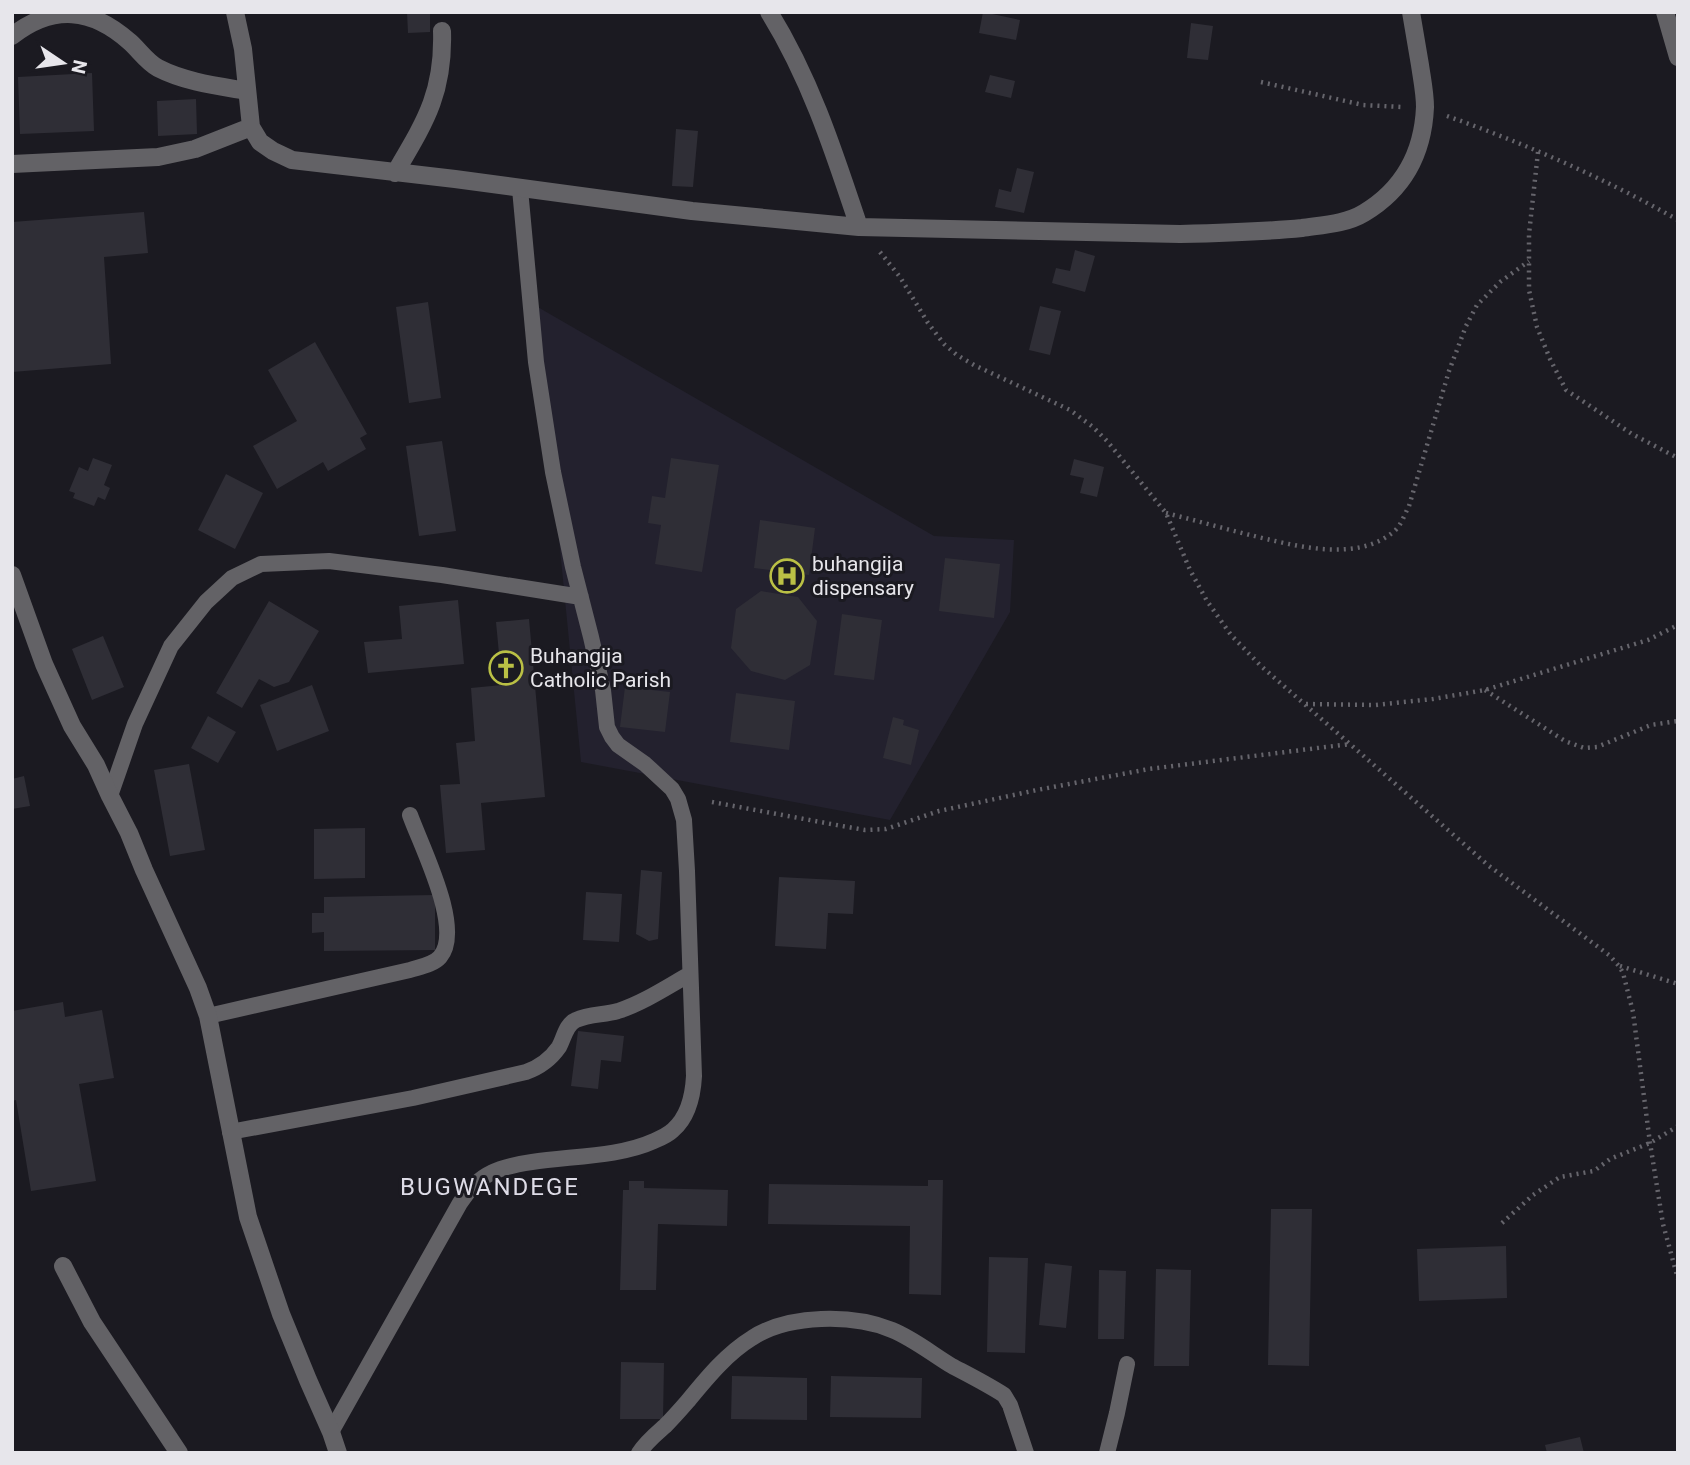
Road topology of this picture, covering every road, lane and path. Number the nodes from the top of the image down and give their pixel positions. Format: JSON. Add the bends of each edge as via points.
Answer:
{"nodes":[{"id":1,"x":235,"y":12,"type":"edge"},
{"id":2,"x":769,"y":12,"type":"edge"},
{"id":3,"x":1411,"y":12,"type":"edge"},
{"id":4,"x":1665,"y":12,"type":"edge"},
{"id":5,"x":442,"y":31,"type":"dead end"},
{"id":6,"x":12,"y":36,"type":"edge"},
{"id":7,"x":1678,"y":57,"type":"edge"},
{"id":8,"x":1261,"y":82,"type":"dead end"},
{"id":9,"x":247,"y":92,"type":"junction"},
{"id":10,"x":1425,"y":108,"type":"junction"},
{"id":11,"x":251,"y":127,"type":"junction"},
{"id":12,"x":1538,"y":152,"type":"junction"},
{"id":13,"x":12,"y":164,"type":"edge"},
{"id":14,"x":395,"y":173,"type":"junction"},
{"id":15,"x":520,"y":188,"type":"junction"},
{"id":16,"x":1678,"y":220,"type":"edge"},
{"id":17,"x":859,"y":227,"type":"junction"},
{"id":18,"x":1529,"y":261,"type":"junction"},
{"id":19,"x":1678,"y":458,"type":"edge"},
{"id":20,"x":1166,"y":513,"type":"junction"},
{"id":21,"x":12,"y":575,"type":"edge"},
{"id":22,"x":581,"y":597,"type":"junction"},
{"id":23,"x":1678,"y":625,"type":"edge"},
{"id":24,"x":1485,"y":690,"type":"junction"},
{"id":25,"x":1305,"y":704,"type":"junction"},
{"id":26,"x":1678,"y":721,"type":"edge"},
{"id":27,"x":1351,"y":744,"type":"junction"},
{"id":28,"x":110,"y":796,"type":"junction"},
{"id":29,"x":712,"y":802,"type":"dead end"},
{"id":30,"x":410,"y":815,"type":"dead end"},
{"id":31,"x":1619,"y":965,"type":"junction"},
{"id":32,"x":690,"y":974,"type":"junction"},
{"id":33,"x":1678,"y":984,"type":"edge"},
{"id":34,"x":208,"y":1016,"type":"junction"},
{"id":35,"x":1678,"y":1126,"type":"edge"},
{"id":36,"x":230,"y":1132,"type":"junction"},
{"id":37,"x":1650,"y":1143,"type":"junction"},
{"id":38,"x":1502,"y":1223,"type":"dead end"},
{"id":39,"x":63,"y":1266,"type":"dead end"},
{"id":40,"x":1678,"y":1279,"type":"edge"},
{"id":41,"x":1127,"y":1364,"type":"dead end"},
{"id":42,"x":331,"y":1433,"type":"junction"},
{"id":43,"x":179,"y":1453,"type":"edge"},
{"id":44,"x":338,"y":1453,"type":"edge"},
{"id":45,"x":639,"y":1453,"type":"edge"},
{"id":46,"x":1026,"y":1453,"type":"edge"},
{"id":47,"x":1107,"y":1453,"type":"edge"}],
"edges":[{"from":1,"to":9,"type":"street"},
{"from":2,"to":17,"type":"street","via":[[809,86]]},
{"from":3,"to":10,"type":"street"},
{"from":4,"to":7,"type":"street"},
{"from":5,"to":14,"type":"street","via":[[442,66],[432,104]]},
{"from":6,"to":9,"type":"street","via":[[50,15],[86,16],[110,27],[158,68]]},
{"from":8,"to":10,"type":"path","via":[[1363,105]]},
{"from":9,"to":11,"type":"street"},
{"from":10,"to":12,"type":"path"},
{"from":10,"to":17,"type":"street","via":[[1417,150],[1399,184],[1363,214],[1322,226],[1191,234]]},
{"from":11,"to":13,"type":"street","via":[[195,149],[158,157]]},
{"from":11,"to":14,"type":"street","via":[[260,142],[292,160]]},
{"from":12,"to":16,"type":"path"},
{"from":12,"to":18,"type":"path"},
{"from":14,"to":15,"type":"street"},
{"from":15,"to":17,"type":"street"},
{"from":15,"to":22,"type":"lane","via":[[536,362],[553,472]]},
{"from":17,"to":20,"type":"path","via":[[900,277],[944,344],[974,365],[1070,410],[1108,441]]},
{"from":18,"to":19,"type":"path","via":[[1537,327],[1566,390]]},
{"from":18,"to":20,"type":"path","via":[[1500,282],[1477,306],[1466,326],[1409,506],[1391,534],[1351,549],[1317,549]]},
{"from":20,"to":25,"type":"path","via":[[1190,570],[1231,635]]},
{"from":21,"to":28,"type":"street","via":[[44,664]]},
{"from":22,"to":28,"type":"lane","via":[[330,561],[261,564],[232,578],[171,646],[135,724]]},
{"from":22,"to":32,"type":"lane","via":[[609,732],[618,745],[672,789],[681,806]]},
{"from":23,"to":24,"type":"path","via":[[1648,640]]},
{"from":24,"to":25,"type":"path","via":[[1376,705]]},
{"from":24,"to":26,"type":"path","via":[[1565,741],[1584,748],[1651,725]]},
{"from":25,"to":27,"type":"path"},
{"from":27,"to":29,"type":"path","via":[[1149,769],[939,811],[886,829],[842,827]]},
{"from":27,"to":31,"type":"path","via":[[1489,866]]},
{"from":28,"to":34,"type":"street"},
{"from":30,"to":34,"type":"lane","via":[[446,920],[447,939],[439,958],[410,970]]},
{"from":31,"to":33,"type":"path"},
{"from":31,"to":37,"type":"path","via":[[1633,1012]]},
{"from":32,"to":36,"type":"lane","via":[[628,1007],[575,1020],[552,1056],[526,1072]]},
{"from":32,"to":42,"type":"lane","via":[[693,1084],[677,1127],[627,1150],[516,1165],[479,1180],[460,1203]]},
{"from":34,"to":36,"type":"street"},
{"from":35,"to":37,"type":"path"},
{"from":36,"to":42,"type":"street","via":[[256,1241]]},
{"from":37,"to":38,"type":"path","via":[[1610,1159],[1594,1171],[1560,1177]]},
{"from":37,"to":40,"type":"path","via":[[1663,1224]]},
{"from":39,"to":43,"type":"street","via":[[92,1322]]},
{"from":41,"to":47,"type":"lane"},
{"from":42,"to":44,"type":"street"},
{"from":45,"to":46,"type":"lane","via":[[722,1362],[752,1337],[793,1323],[836,1319],[892,1330],[1004,1395]]}]}
